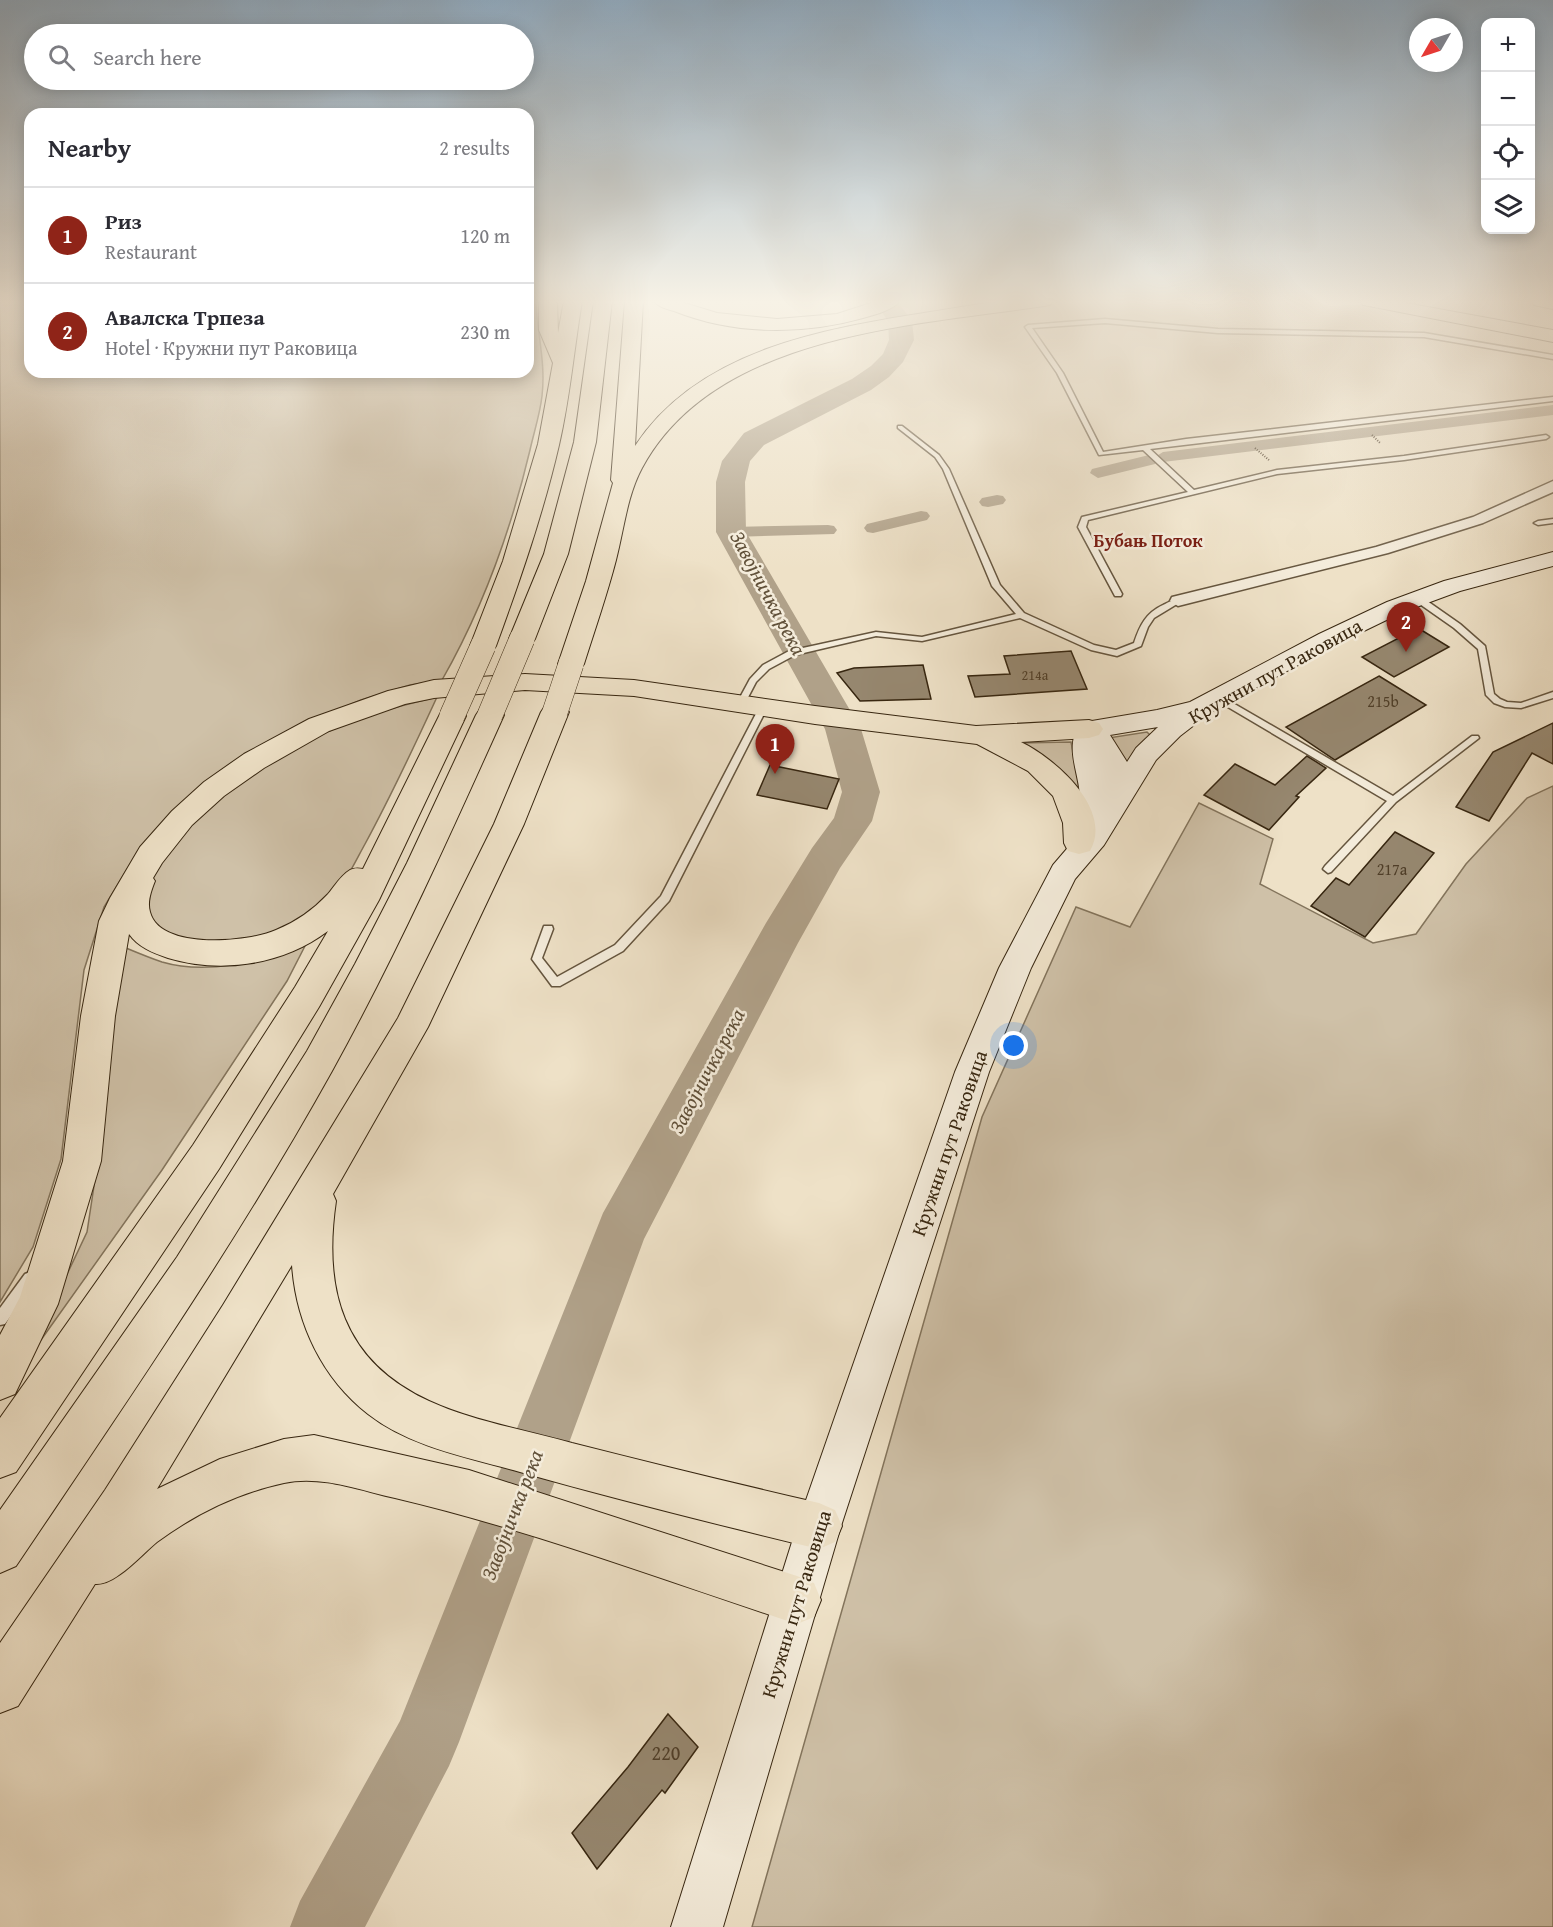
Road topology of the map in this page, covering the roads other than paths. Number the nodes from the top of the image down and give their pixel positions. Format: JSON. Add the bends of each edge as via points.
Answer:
{"nodes":[{"id":1,"x":559,"y":391,"type":"edge"},
{"id":2,"x":592,"y":391,"type":"edge"},
{"id":3,"x":627,"y":391,"type":"edge"},
{"id":4,"x":697,"y":391,"type":"edge"},
{"id":5,"x":1069,"y":391,"type":"edge"},
{"id":6,"x":1553,"y":399,"type":"edge"},
{"id":7,"x":900,"y":427,"type":"dead end"},
{"id":8,"x":1546,"y":437,"type":"dead end"},
{"id":9,"x":1145,"y":448,"type":"junction"},
{"id":10,"x":1553,"y":486,"type":"edge"},
{"id":11,"x":621,"y":490,"type":"junction"},
{"id":12,"x":1192,"y":492,"type":"junction"},
{"id":13,"x":1553,"y":520,"type":"edge"},
{"id":14,"x":1538,"y":523,"type":"dead end"},
{"id":15,"x":1553,"y":559,"type":"edge"},
{"id":16,"x":1118,"y":594,"type":"dead end"},
{"id":17,"x":1417,"y":598,"type":"junction"},
{"id":18,"x":1178,"y":601,"type":"joint"},
{"id":19,"x":1021,"y":615,"type":"junction"},
{"id":20,"x":1553,"y":695,"type":"edge"},
{"id":21,"x":1211,"y":702,"type":"junction"},
{"id":22,"x":752,"y":705,"type":"junction"},
{"id":23,"x":1089,"y":729,"type":"junction"},
{"id":24,"x":976,"y":735,"type":"junction"},
{"id":25,"x":1475,"y":738,"type":"dead end"},
{"id":26,"x":1119,"y":796,"type":"junction"},
{"id":27,"x":1393,"y":800,"type":"junction"},
{"id":28,"x":401,"y":824,"type":"junction"},
{"id":29,"x":1071,"y":858,"type":"junction"},
{"id":30,"x":143,"y":867,"type":"junction"},
{"id":31,"x":1328,"y":869,"type":"dead end"},
{"id":32,"x":548,"y":929,"type":"dead end"},
{"id":33,"x":333,"y":1161,"type":"junction"},
{"id":34,"x":59,"y":1239,"type":"junction"},
{"id":35,"x":0,"y":1319,"type":"edge"},
{"id":36,"x":0,"y":1379,"type":"edge"},
{"id":37,"x":0,"y":1456,"type":"edge"},
{"id":38,"x":819,"y":1526,"type":"junction"},
{"id":39,"x":0,"y":1550,"type":"edge"},
{"id":40,"x":797,"y":1600,"type":"junction"},
{"id":41,"x":41,"y":1623,"type":"junction"},
{"id":42,"x":0,"y":1688,"type":"edge"},
{"id":43,"x":697,"y":1927,"type":"edge"}],
"edges":[{"from":1,"to":28,"type":"highway","bridge":true,"via":[[543,468],[515,561],[483,646]]},
{"from":2,"to":39,"type":"highway","bridge":true,"via":[[585,442],[556,554],[490,715],[368,971],[319,1061],[190,1271]]},
{"from":3,"to":11,"type":"highway"},
{"from":4,"to":11,"type":"highway","via":[[657,429]]},
{"from":5,"to":9,"type":"lane","via":[[1101,454]]},
{"from":6,"to":9,"type":"lane"},
{"from":7,"to":19,"type":"lane","via":[[938,456],[996,586]]},
{"from":8,"to":12,"type":"lane","via":[[1282,471]]},
{"from":9,"to":12,"type":"lane"},
{"from":10,"to":18,"type":"street","via":[[1478,520],[1382,550]]},
{"from":11,"to":33,"type":"highway","bridge":true,"via":[[603,568],[555,712],[509,824],[411,1027]]},
{"from":12,"to":16,"type":"lane","via":[[1082,523]]},
{"from":13,"to":14,"type":"lane"},
{"from":15,"to":17,"type":"main road","name":"Кружни пут Раковица"},
{"from":17,"to":20,"type":"lane","via":[[1482,648],[1494,700],[1523,706]]},
{"from":17,"to":21,"type":"main road","name":"Кружни пут Раковица","via":[[1328,639]]},
{"from":18,"to":19,"type":"lane","via":[[1151,613],[1138,644],[1117,653],[1091,647]]},
{"from":19,"to":22,"type":"lane","via":[[922,639],[876,634],[792,653],[766,667],[753,681]]},
{"from":21,"to":23,"type":"main road","via":[[1156,719]]},
{"from":21,"to":26,"type":"main road","name":"Кружни пут Раковица","via":[[1171,730],[1146,754]]},
{"from":21,"to":27,"type":"lane"},
{"from":22,"to":24,"type":"highway"},
{"from":22,"to":30,"type":"highway","via":[[634,688],[557,682],[434,689],[398,697],[319,725],[232,776],[182,818]]},
{"from":22,"to":32,"type":"lane","via":[[665,898],[620,948],[556,983],[537,959]]},
{"from":23,"to":24,"type":"highway"},
{"from":23,"to":26,"type":"main road","via":[[1106,743],[1117,767]]},
{"from":23,"to":29,"type":"main road","via":[[1084,755],[1094,805]]},
{"from":24,"to":29,"type":"highway","via":[[1021,752],[1051,774],[1075,808],[1080,833]]},
{"from":25,"to":27,"type":"lane"},
{"from":26,"to":29,"type":"main road","name":"Кружни пут Раковица","via":[[1094,838]]},
{"from":27,"to":31,"type":"lane"},
{"from":28,"to":30,"type":"highway","via":[[327,915],[292,937],[244,952],[183,949],[162,943],[143,930],[133,907]]},
{"from":28,"to":37,"type":"highway","via":[[308,997],[206,1157]]},
{"from":29,"to":38,"type":"main road","name":"Кружни пут Раковица","via":[[1015,968],[976,1062]]},
{"from":30,"to":34,"type":"highway","via":[[115,921],[98,1016],[82,1161]]},
{"from":33,"to":38,"type":"highway","via":[[316,1203],[310,1246],[313,1289],[327,1331],[351,1368],[385,1400],[428,1422],[489,1442],[604,1475]]},
{"from":33,"to":41,"type":"highway","via":[[122,1506]]},
{"from":34,"to":35,"type":"lane"},
{"from":34,"to":36,"type":"highway","via":[[38,1304]]},
{"from":38,"to":40,"type":"main road","name":"Кружни пут Раковица"},
{"from":40,"to":41,"type":"highway","via":[[469,1493],[314,1457],[249,1470],[183,1499],[141,1526],[85,1573]]},
{"from":40,"to":43,"type":"main road","name":"Кружни пут Раковица"},
{"from":41,"to":42,"type":"highway"}]}
